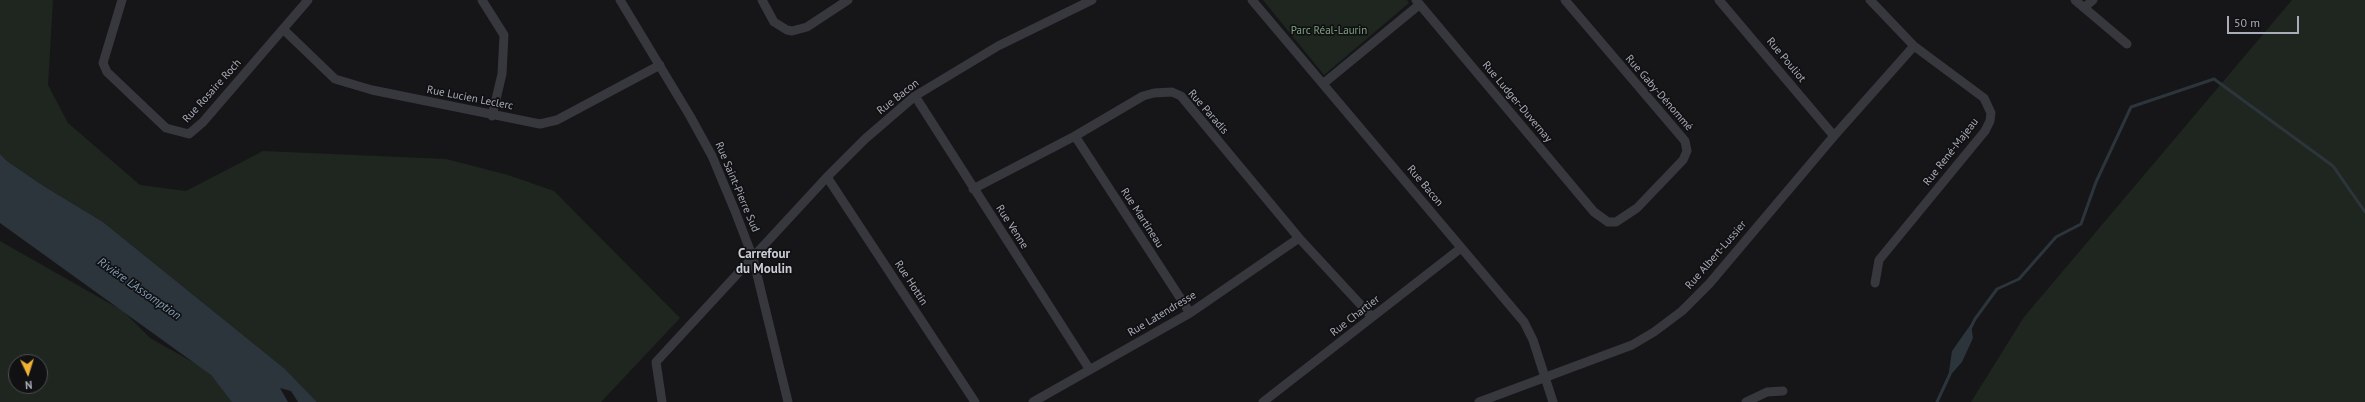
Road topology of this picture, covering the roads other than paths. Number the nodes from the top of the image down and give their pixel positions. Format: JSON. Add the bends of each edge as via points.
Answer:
{"nodes":[{"id":1,"x":122,"y":0,"type":"edge"},
{"id":2,"x":308,"y":0,"type":"edge"},
{"id":3,"x":482,"y":0,"type":"edge"},
{"id":4,"x":620,"y":0,"type":"edge"},
{"id":5,"x":762,"y":0,"type":"edge"},
{"id":6,"x":848,"y":0,"type":"edge"},
{"id":7,"x":1092,"y":0,"type":"edge"},
{"id":8,"x":1252,"y":0,"type":"edge"},
{"id":9,"x":1565,"y":0,"type":"edge"},
{"id":10,"x":1719,"y":0,"type":"edge"},
{"id":11,"x":1870,"y":0,"type":"edge"},
{"id":12,"x":2075,"y":0,"type":"edge"},
{"id":13,"x":2093,"y":0,"type":"edge"},
{"id":14,"x":1418,"y":2,"type":"edge"},
{"id":15,"x":2084,"y":8,"type":"junction"},
{"id":16,"x":283,"y":30,"type":"junction"},
{"id":17,"x":2127,"y":44,"type":"dead end"},
{"id":18,"x":1914,"y":46,"type":"junction"},
{"id":19,"x":660,"y":65,"type":"junction"},
{"id":20,"x":1324,"y":83,"type":"junction"},
{"id":21,"x":914,"y":96,"type":"junction"},
{"id":22,"x":492,"y":116,"type":"junction"},
{"id":23,"x":1075,"y":136,"type":"junction"},
{"id":24,"x":1834,"y":136,"type":"junction"},
{"id":25,"x":827,"y":177,"type":"junction"},
{"id":26,"x":972,"y":188,"type":"junction"},
{"id":27,"x":1602,"y":219,"type":"joint"},
{"id":28,"x":1299,"y":238,"type":"junction"},
{"id":29,"x":1461,"y":248,"type":"junction"},
{"id":30,"x":753,"y":258,"type":"junction"},
{"id":31,"x":1875,"y":283,"type":"dead end"},
{"id":32,"x":1190,"y":313,"type":"junction"},
{"id":33,"x":1372,"y":317,"type":"junction"},
{"id":34,"x":1090,"y":370,"type":"junction"},
{"id":35,"x":1544,"y":377,"type":"junction"},
{"id":36,"x":1783,"y":391,"type":"dead end"},
{"id":37,"x":662,"y":402,"type":"edge"},
{"id":38,"x":788,"y":402,"type":"edge"},
{"id":39,"x":975,"y":402,"type":"edge"},
{"id":40,"x":1032,"y":402,"type":"edge"},
{"id":41,"x":1263,"y":402,"type":"edge"},
{"id":42,"x":1479,"y":402,"type":"edge"},
{"id":43,"x":1553,"y":402,"type":"edge"},
{"id":44,"x":1746,"y":402,"type":"edge"}],
"edges":[{"from":1,"to":16,"type":"street","name":"Rue Rosaire Roch","via":[[103,62],[107,72],[166,128],[189,134],[203,122]]},
{"from":2,"to":16,"type":"street","name":"Rue Rosaire Roch"},
{"from":3,"to":22,"type":"street","via":[[504,35],[502,74]]},
{"from":4,"to":19,"type":"street","name":"Rue Saint-Pierre Sud"},
{"from":5,"to":6,"type":"street","via":[[774,22],[787,30],[807,27]]},
{"from":7,"to":21,"type":"street","name":"Rue Bacon","via":[[998,46]]},
{"from":8,"to":20,"type":"street","name":"Rue Bacon"},
{"from":9,"to":27,"type":"street","name":"Rue Gaby-Dénommé","via":[[1685,141],[1687,151],[1683,160],[1637,208],[1616,222]]},
{"from":10,"to":24,"type":"street","name":"Rue Pouliot"},
{"from":11,"to":18,"type":"street","name":"Rue René-Majeau"},
{"from":12,"to":15,"type":"street"},
{"from":13,"to":15,"type":"street"},
{"from":14,"to":20,"type":"street"},
{"from":14,"to":27,"type":"street","name":"Rue Ludger-Duvernay"},
{"from":15,"to":17,"type":"street"},
{"from":16,"to":22,"type":"street","name":"Rue Lucien Leclerc","via":[[335,79],[372,90]]},
{"from":18,"to":24,"type":"street","name":"Rue Albert-Lussier"},
{"from":18,"to":31,"type":"street","name":"Rue René-Majeau","via":[[1984,98],[1990,108],[1990,121],[1879,260]]},
{"from":19,"to":22,"type":"street","name":"Rue Lucien Leclerc","via":[[557,120],[540,124]]},
{"from":19,"to":30,"type":"street","name":"Rue Saint-Pierre Sud","via":[[712,156]]},
{"from":20,"to":29,"type":"street","name":"Rue Bacon"},
{"from":21,"to":25,"type":"street","name":"Rue Bacon"},
{"from":21,"to":26,"type":"street","name":"Rue Venne"},
{"from":23,"to":26,"type":"street","name":"Rue Paradis"},
{"from":23,"to":28,"type":"street","name":"Rue Paradis","via":[[1144,96],[1164,92],[1177,94],[1190,106]]},
{"from":23,"to":32,"type":"street","name":"Rue Martineau"},
{"from":24,"to":35,"type":"street","name":"Rue Albert-Lussier","via":[[1709,284],[1682,311],[1632,345]]},
{"from":25,"to":30,"type":"street","name":"Rue Bacon"},
{"from":25,"to":39,"type":"street","name":"Rue Hottin"},
{"from":26,"to":34,"type":"street","name":"Rue Venne"},
{"from":28,"to":32,"type":"street","name":"Rue Latendresse"},
{"from":28,"to":33,"type":"street","name":"Rue Paradis"},
{"from":29,"to":33,"type":"street","name":"Rue Chartier"},
{"from":29,"to":35,"type":"street","name":"Rue Bacon","via":[[1524,322],[1533,340]]},
{"from":30,"to":37,"type":"street","name":"Rue Bacon","via":[[656,362]]},
{"from":30,"to":38,"type":"street","name":"Rue Saint-Pierre Sud"},
{"from":32,"to":34,"type":"street","name":"Rue Latendresse"},
{"from":33,"to":41,"type":"street","name":"Rue Chartier"},
{"from":34,"to":40,"type":"street","name":"Rue Latendresse"},
{"from":35,"to":42,"type":"street","name":"Rue Albert-Lussier"},
{"from":35,"to":43,"type":"street","name":"Rue Bacon"},
{"from":36,"to":44,"type":"street","via":[[1767,392]]}]}
